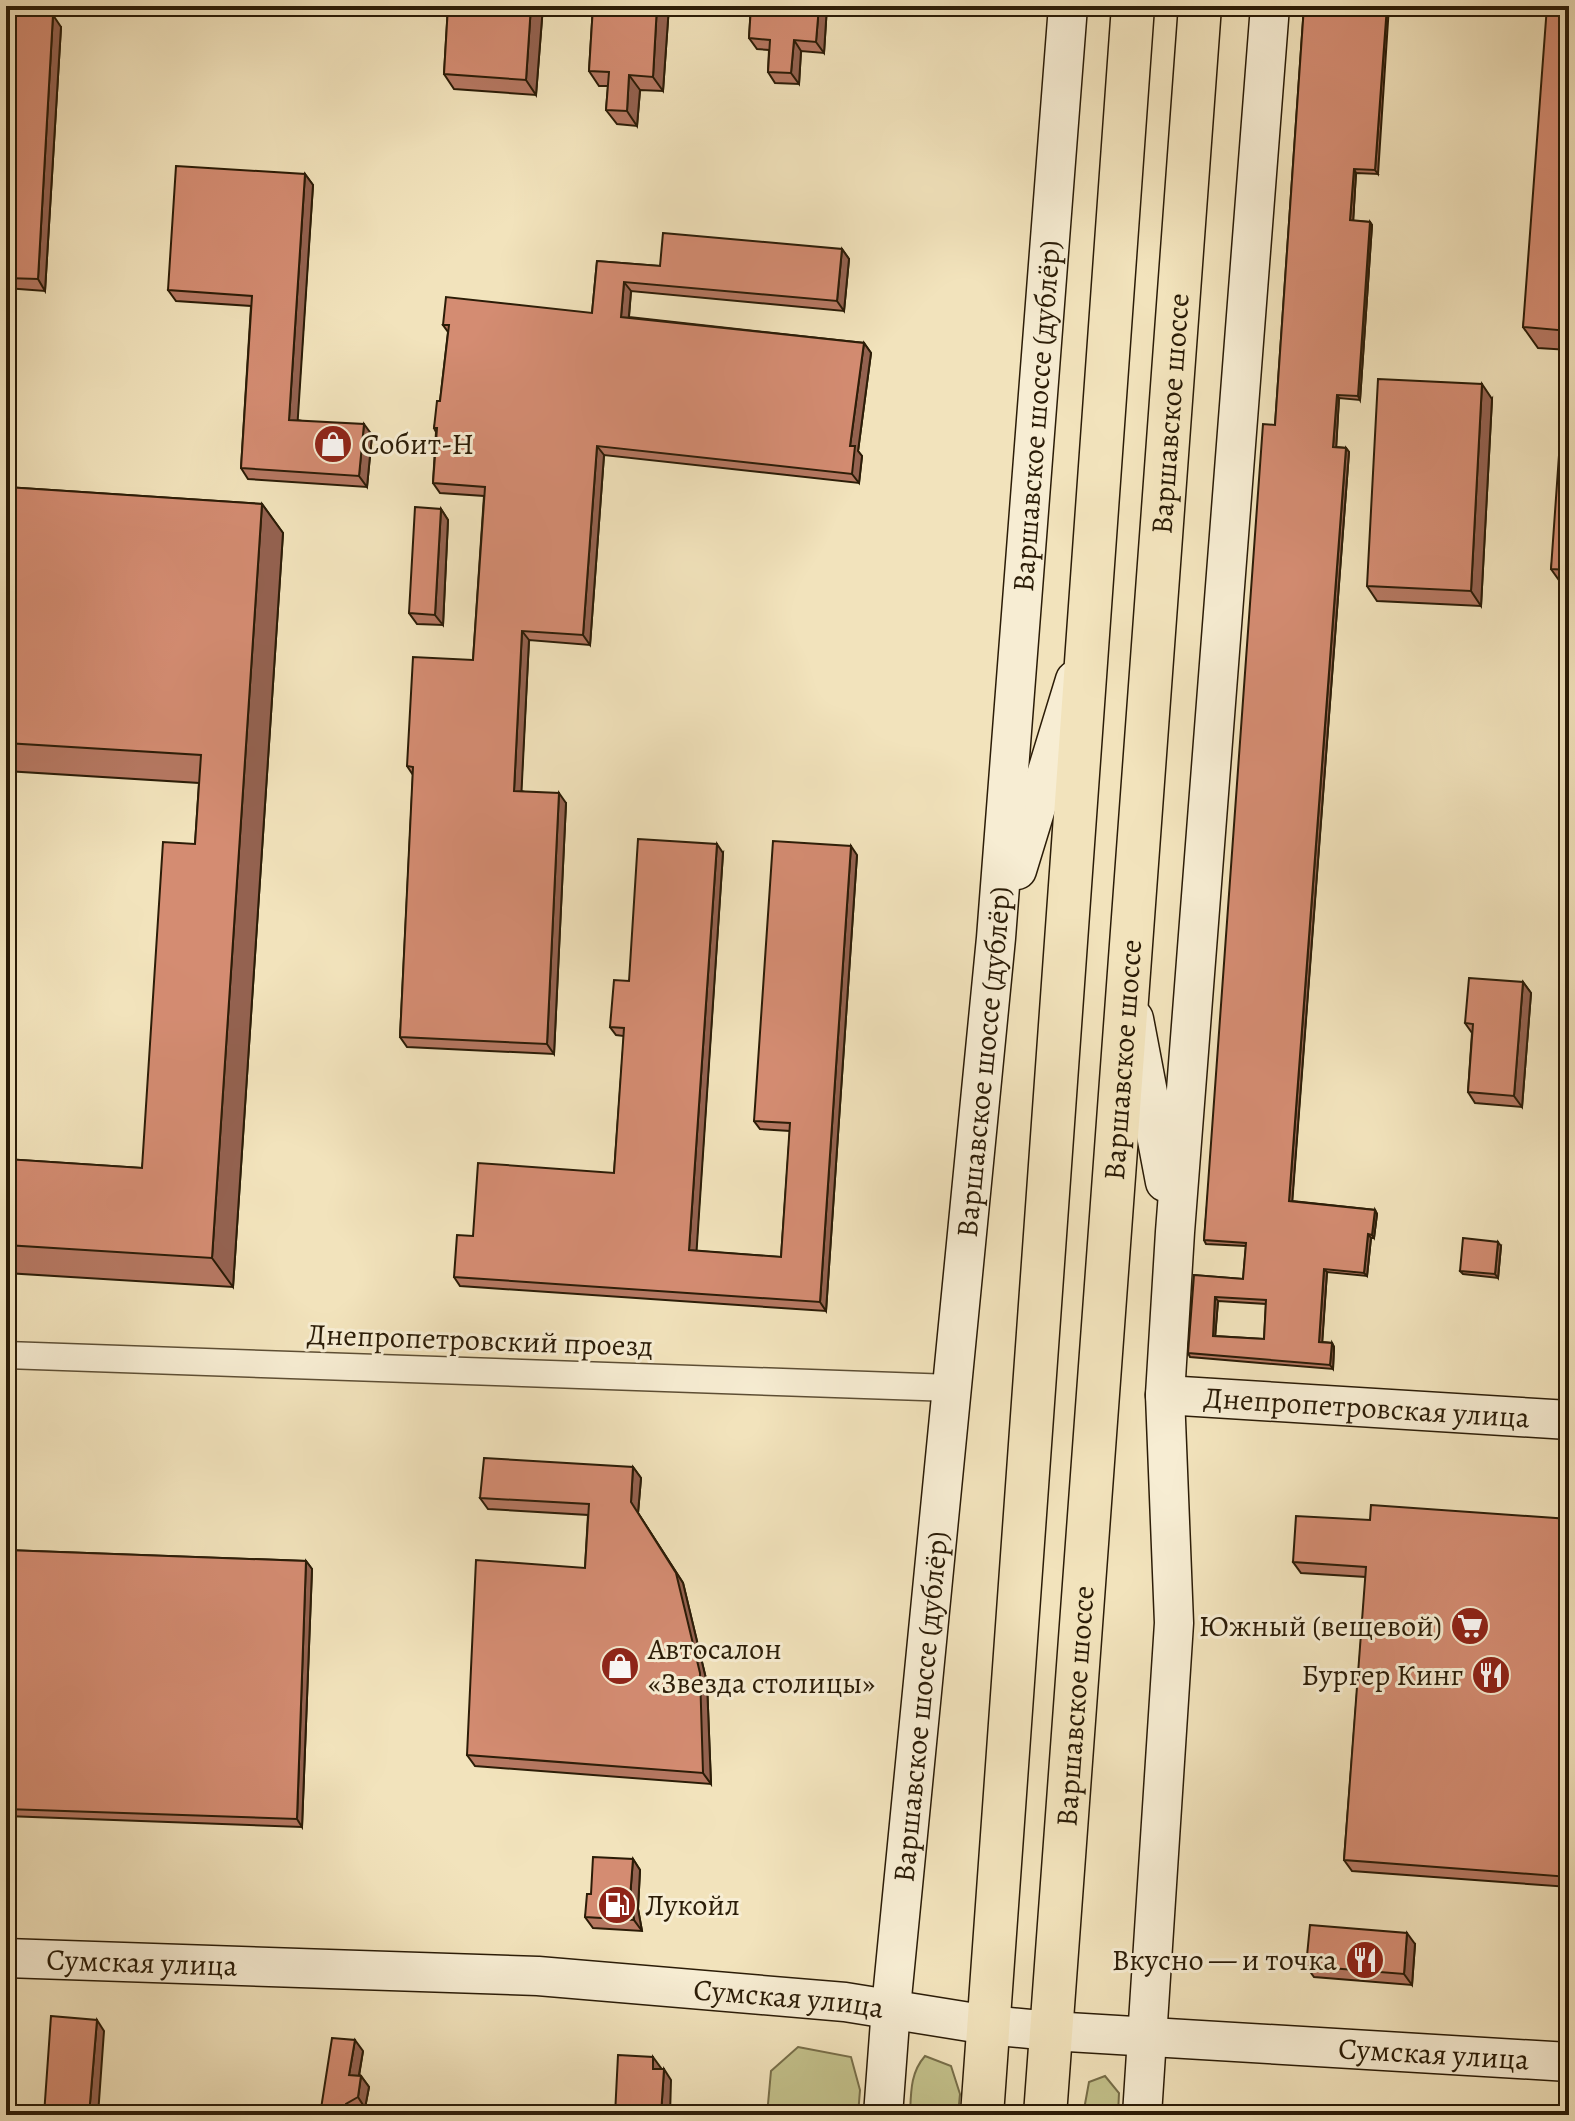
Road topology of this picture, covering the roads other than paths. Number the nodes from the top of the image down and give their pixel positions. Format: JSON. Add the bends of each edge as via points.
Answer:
{"nodes":[{"id":1,"x":1068,"y":6,"type":"edge"},
{"id":2,"x":1133,"y":6,"type":"edge"},
{"id":3,"x":1200,"y":6,"type":"edge"},
{"id":4,"x":1270,"y":6,"type":"edge"},
{"id":5,"x":1090,"y":631,"type":"junction"},
{"id":6,"x":996,"y":938,"type":"junction"},
{"id":7,"x":1127,"y":986,"type":"junction"},
{"id":8,"x":1175,"y":1232,"type":"junction"},
{"id":9,"x":6,"y":1355,"type":"edge"},
{"id":10,"x":952,"y":1388,"type":"junction"},
{"id":11,"x":1165,"y":1395,"type":"junction"},
{"id":12,"x":1569,"y":1420,"type":"edge"},
{"id":13,"x":6,"y":1958,"type":"edge"},
{"id":14,"x":891,"y":2008,"type":"junction"},
{"id":15,"x":988,"y":2025,"type":"junction"},
{"id":16,"x":1051,"y":2031,"type":"junction"},
{"id":17,"x":1148,"y":2037,"type":"junction"},
{"id":18,"x":1569,"y":2062,"type":"edge"},
{"id":19,"x":883,"y":2115,"type":"edge"},
{"id":20,"x":982,"y":2115,"type":"edge"},
{"id":21,"x":1045,"y":2115,"type":"edge"},
{"id":22,"x":1142,"y":2115,"type":"edge"}],
"edges":[{"from":1,"to":6,"type":"main road","name":"Варшавское шоссе (дублёр)"},
{"from":2,"to":5,"type":"main road","name":"Варшавское шоссе"},
{"from":3,"to":7,"type":"main road","name":"Варшавское шоссе"},
{"from":4,"to":8,"type":"main road"},
{"from":5,"to":6,"type":"main road"},
{"from":5,"to":15,"type":"main road","name":"Варшавское шоссе"},
{"from":6,"to":10,"type":"main road","name":"Варшавское шоссе (дублёр)"},
{"from":7,"to":8,"type":"main road"},
{"from":7,"to":16,"type":"main road","name":"Варшавское шоссе"},
{"from":8,"to":11,"type":"main road"},
{"from":9,"to":10,"type":"street","name":"Днепропетровский проезд"},
{"from":10,"to":14,"type":"main road","name":"Варшавское шоссе (дублёр)"},
{"from":11,"to":12,"type":"main road","name":"Днепропетровская улица"},
{"from":11,"to":17,"type":"main road","via":[[1174,1623]]},
{"from":13,"to":14,"type":"main road","name":"Сумская улица","via":[[538,1976]]},
{"from":14,"to":15,"type":"main road","name":"Сумская улица"},
{"from":14,"to":19,"type":"main road","name":"Варшавское шоссе (дублёр)"},
{"from":15,"to":16,"type":"main road","name":"Сумская улица"},
{"from":15,"to":20,"type":"main road","name":"Варшавское шоссе"},
{"from":16,"to":17,"type":"main road","name":"Сумская улица"},
{"from":16,"to":21,"type":"main road","name":"Варшавское шоссе"},
{"from":17,"to":18,"type":"main road","name":"Сумская улица"},
{"from":17,"to":22,"type":"main road"}]}
